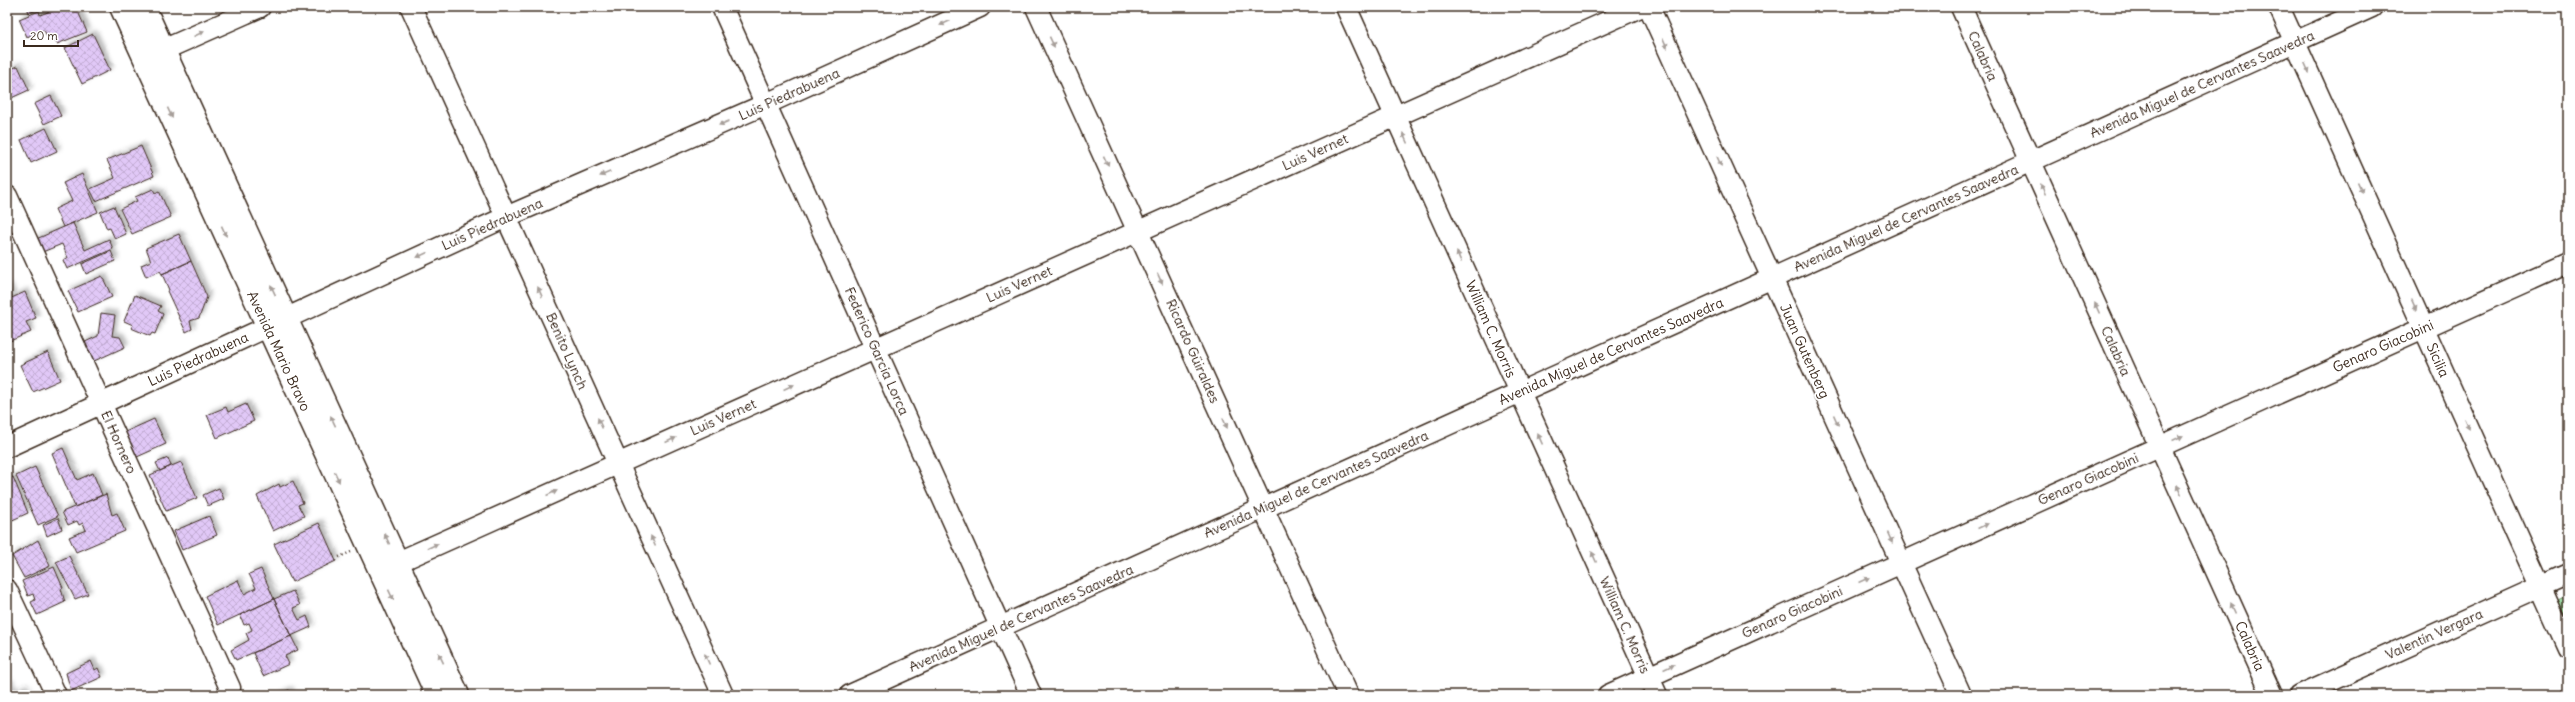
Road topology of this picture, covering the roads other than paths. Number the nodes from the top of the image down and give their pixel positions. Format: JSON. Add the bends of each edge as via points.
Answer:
{"nodes":[{"id":1,"x":121,"y":7,"type":"edge"},
{"id":2,"x":144,"y":7,"type":"edge"},
{"id":3,"x":260,"y":7,"type":"edge"},
{"id":4,"x":411,"y":7,"type":"edge"},
{"id":5,"x":722,"y":7,"type":"edge"},
{"id":6,"x":980,"y":7,"type":"edge"},
{"id":7,"x":1036,"y":7,"type":"edge"},
{"id":8,"x":1346,"y":7,"type":"edge"},
{"id":9,"x":1640,"y":7,"type":"edge"},
{"id":10,"x":1649,"y":7,"type":"edge"},
{"id":11,"x":1961,"y":7,"type":"edge"},
{"id":12,"x":2279,"y":7,"type":"edge"},
{"id":13,"x":2372,"y":7,"type":"edge"},
{"id":14,"x":2295,"y":42,"type":"junction"},
{"id":15,"x":163,"y":50,"type":"junction"},
{"id":16,"x":766,"y":104,"type":"junction"},
{"id":17,"x":1396,"y":116,"type":"junction"},
{"id":18,"x":2031,"y":161,"type":"junction"},
{"id":19,"x":7,"y":196,"type":"edge"},
{"id":20,"x":506,"y":217,"type":"junction"},
{"id":21,"x":1138,"y":231,"type":"junction"},
{"id":22,"x":2568,"y":263,"type":"edge"},
{"id":23,"x":1772,"y":278,"type":"junction"},
{"id":24,"x":276,"y":322,"type":"junction"},
{"id":25,"x":2424,"y":328,"type":"junction"},
{"id":26,"x":876,"y":349,"type":"junction"},
{"id":27,"x":1519,"y":392,"type":"junction"},
{"id":28,"x":102,"y":405,"type":"junction"},
{"id":29,"x":7,"y":447,"type":"edge"},
{"id":30,"x":2159,"y":447,"type":"junction"},
{"id":31,"x":618,"y":464,"type":"junction"},
{"id":32,"x":1264,"y":508,"type":"junction"},
{"id":33,"x":398,"y":562,"type":"junction"},
{"id":34,"x":1901,"y":563,"type":"junction"},
{"id":35,"x":2568,"y":574,"type":"edge"},
{"id":36,"x":2540,"y":586,"type":"junction"},
{"id":37,"x":7,"y":590,"type":"edge"},
{"id":38,"x":1001,"y":627,"type":"junction"},
{"id":39,"x":2568,"y":648,"type":"edge"},
{"id":40,"x":1648,"y":677,"type":"junction"},
{"id":41,"x":230,"y":688,"type":"dead end"},
{"id":42,"x":56,"y":695,"type":"edge"},
{"id":43,"x":452,"y":695,"type":"edge"},
{"id":44,"x":723,"y":695,"type":"edge"},
{"id":45,"x":850,"y":695,"type":"edge"},
{"id":46,"x":1031,"y":695,"type":"edge"},
{"id":47,"x":1348,"y":695,"type":"edge"},
{"id":48,"x":1608,"y":695,"type":"edge"},
{"id":49,"x":1657,"y":695,"type":"edge"},
{"id":50,"x":1961,"y":695,"type":"edge"},
{"id":51,"x":2272,"y":695,"type":"edge"},
{"id":52,"x":2300,"y":695,"type":"edge"}],
"edges":[{"from":1,"to":24,"type":"main road","name":"Avenida Mario Bravo","one_way":true},
{"from":2,"to":15,"type":"main road","name":"Avenida Mario Bravo"},
{"from":15,"to":3,"type":"street","one_way":true},
{"from":4,"to":20,"type":"street","name":"Benito Lynch"},
{"from":5,"to":16,"type":"street","name":"Federico García Lorca"},
{"from":6,"to":16,"type":"street","name":"Luis Piedrabuena","one_way":true},
{"from":7,"to":21,"type":"street","name":"Ricardo Güiraldes","one_way":true},
{"from":8,"to":17,"type":"street","name":"William C. Morris"},
{"from":9,"to":17,"type":"street","name":"Luis Vernet"},
{"from":10,"to":23,"type":"street","name":"Juan Gutenberg","one_way":true},
{"from":11,"to":18,"type":"street","name":"Calabria"},
{"from":12,"to":14,"type":"street","name":"Sicilia"},
{"from":13,"to":14,"type":"street","name":"Avenida Miguel de Cervantes Saavedra"},
{"from":14,"to":18,"type":"street","name":"Avenida Miguel de Cervantes Saavedra"},
{"from":14,"to":25,"type":"street","name":"Sicilia","one_way":true},
{"from":24,"to":15,"type":"main road","name":"Avenida Mario Bravo","one_way":true},
{"from":16,"to":20,"type":"street","name":"Luis Piedrabuena","one_way":true},
{"from":16,"to":26,"type":"street","name":"Federico García Lorca"},
{"from":17,"to":21,"type":"street","name":"Luis Vernet"},
{"from":27,"to":17,"type":"street","name":"William C. Morris","one_way":true},
{"from":18,"to":23,"type":"street","name":"Avenida Miguel de Cervantes Saavedra"},
{"from":30,"to":18,"type":"street","name":"Calabria","one_way":true},
{"from":19,"to":28,"type":"street","name":"El Hornero"},
{"from":20,"to":24,"type":"street","name":"Luis Piedrabuena","one_way":true},
{"from":31,"to":20,"type":"street","name":"Benito Lynch","one_way":true},
{"from":21,"to":26,"type":"street","name":"Luis Vernet"},
{"from":21,"to":32,"type":"street","name":"Ricardo Güiraldes","one_way":true},
{"from":22,"to":25,"type":"street","name":"Genaro Giacobini"},
{"from":23,"to":27,"type":"street","name":"Avenida Miguel de Cervantes Saavedra"},
{"from":23,"to":34,"type":"street","name":"Juan Gutenberg","one_way":true},
{"from":24,"to":28,"type":"street","name":"Luis Piedrabuena"},
{"from":33,"to":24,"type":"main road","name":"Avenida Mario Bravo","one_way":true},
{"from":24,"to":43,"type":"main road","name":"Avenida Mario Bravo","one_way":true},
{"from":30,"to":25,"type":"street","name":"Genaro Giacobini","one_way":true},
{"from":25,"to":36,"type":"street","name":"Sicilia","one_way":true},
{"from":31,"to":26,"type":"street","name":"Luis Vernet","one_way":true},
{"from":26,"to":38,"type":"street","name":"Federico García Lorca"},
{"from":27,"to":32,"type":"street","name":"Avenida Miguel de Cervantes Saavedra"},
{"from":40,"to":27,"type":"street","name":"William C. Morris","one_way":true},
{"from":28,"to":29,"type":"street","name":"Luis Piedrabuena"},
{"from":28,"to":41,"type":"street","name":"El Hornero"},
{"from":34,"to":30,"type":"street","name":"Genaro Giacobini","one_way":true},
{"from":51,"to":30,"type":"street","name":"Calabria","one_way":true},
{"from":33,"to":31,"type":"street","name":"Luis Vernet","one_way":true},
{"from":44,"to":31,"type":"street","name":"Benito Lynch","one_way":true},
{"from":32,"to":38,"type":"street","name":"Avenida Miguel de Cervantes Saavedra"},
{"from":32,"to":47,"type":"street","name":"Ricardo Güiraldes"},
{"from":43,"to":33,"type":"main road","name":"Avenida Mario Bravo","one_way":true},
{"from":40,"to":34,"type":"street","name":"Genaro Giacobini","one_way":true},
{"from":34,"to":50,"type":"street","name":"Juan Gutenberg"},
{"from":35,"to":36,"type":"street","name":"Valentín Vergara"},
{"from":36,"to":39,"type":"street","name":"Sicilia"},
{"from":36,"to":52,"type":"street","name":"Valentín Vergara"},
{"from":37,"to":42,"type":"street"},
{"from":38,"to":45,"type":"street","name":"Avenida Miguel de Cervantes Saavedra"},
{"from":38,"to":46,"type":"street","name":"Federico García Lorca"},
{"from":40,"to":48,"type":"street","name":"Genaro Giacobini"},
{"from":40,"to":49,"type":"street","name":"William C. Morris"}]}
